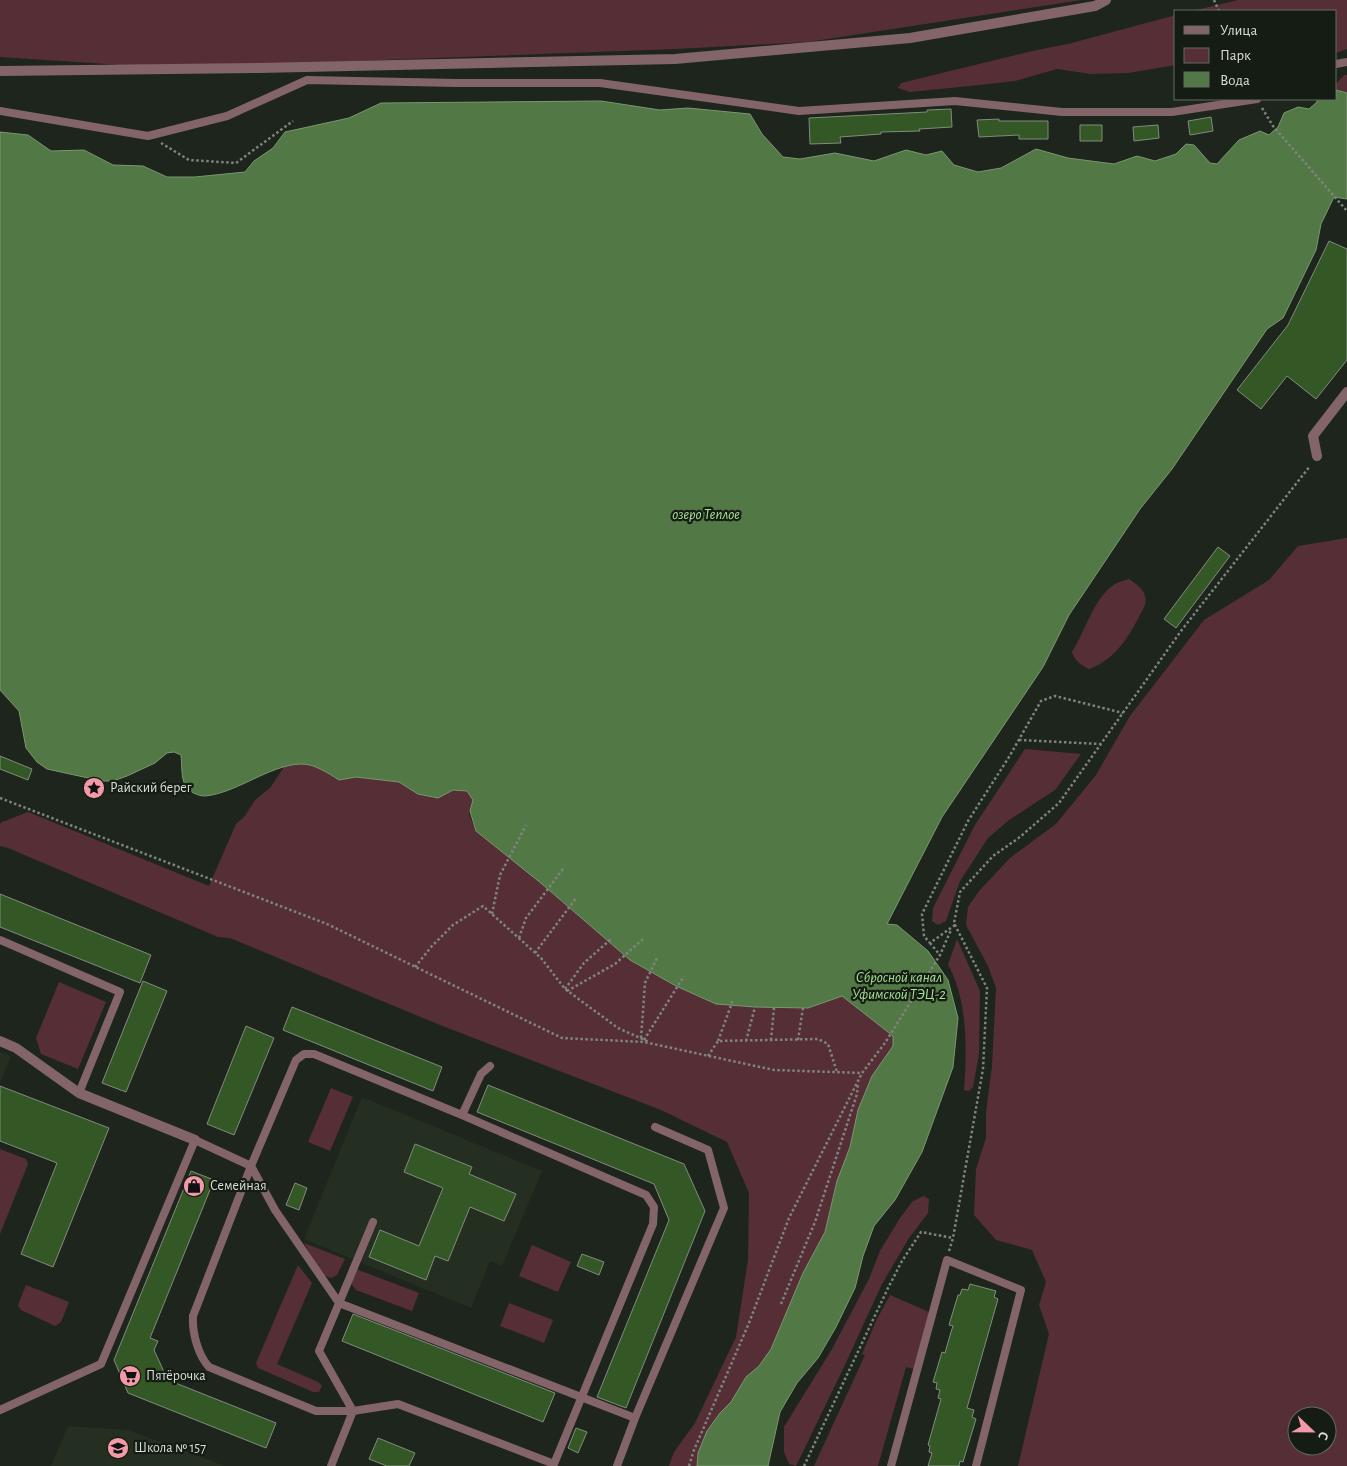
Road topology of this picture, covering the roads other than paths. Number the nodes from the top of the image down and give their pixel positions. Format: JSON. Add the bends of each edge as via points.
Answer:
{"nodes":[{"id":1,"x":1106,"y":0,"type":"edge"},
{"id":2,"x":0,"y":71,"type":"edge"},
{"id":3,"x":1250,"y":100,"type":"edge"},
{"id":4,"x":0,"y":111,"type":"edge"},
{"id":5,"x":1347,"y":392,"type":"edge"},
{"id":6,"x":1317,"y":456,"type":"road end"},
{"id":7,"x":0,"y":940,"type":"edge"},
{"id":8,"x":0,"y":1041,"type":"edge"},
{"id":9,"x":490,"y":1066,"type":"dead end"},
{"id":10,"x":79,"y":1093,"type":"junction"},
{"id":11,"x":462,"y":1115,"type":"junction"},
{"id":12,"x":656,"y":1127,"type":"dead end"},
{"id":13,"x":195,"y":1140,"type":"junction"},
{"id":14,"x":251,"y":1166,"type":"junction"},
{"id":15,"x":373,"y":1222,"type":"dead end"},
{"id":16,"x":339,"y":1302,"type":"junction"},
{"id":17,"x":581,"y":1397,"type":"junction"},
{"id":18,"x":0,"y":1410,"type":"edge"},
{"id":19,"x":354,"y":1411,"type":"junction"},
{"id":20,"x":635,"y":1418,"type":"junction"},
{"id":21,"x":555,"y":1465,"type":"edge"},
{"id":22,"x":331,"y":1466,"type":"edge"},
{"id":23,"x":617,"y":1466,"type":"edge"},
{"id":24,"x":891,"y":1466,"type":"edge"},
{"id":25,"x":976,"y":1466,"type":"edge"}],
"edges":[{"from":1,"to":2,"type":"street","via":[[1095,6],[910,38],[675,59]]},
{"from":3,"to":4,"type":"lane","via":[[1172,112],[1062,112],[954,101],[800,111],[600,83],[307,80],[227,116],[148,136]]},
{"from":5,"to":6,"type":"street","via":[[1313,436]]},
{"from":7,"to":10,"type":"lane","via":[[120,992]]},
{"from":8,"to":10,"type":"street","via":[[16,1048]]},
{"from":9,"to":11,"type":"lane","via":[[482,1074]]},
{"from":10,"to":13,"type":"street"},
{"from":11,"to":14,"type":"lane","via":[[314,1054],[304,1054],[296,1060]]},
{"from":11,"to":17,"type":"lane","via":[[646,1195],[654,1207],[654,1224]]},
{"from":12,"to":20,"type":"lane","via":[[708,1150],[724,1208]]},
{"from":13,"to":14,"type":"lane"},
{"from":13,"to":18,"type":"lane","via":[[101,1364]]},
{"from":14,"to":16,"type":"lane","via":[[275,1210]]},
{"from":14,"to":19,"type":"lane","via":[[193,1316],[192,1326],[202,1359],[210,1367],[316,1411]]},
{"from":15,"to":16,"type":"lane"},
{"from":16,"to":17,"type":"lane"},
{"from":16,"to":19,"type":"lane","via":[[319,1351]]},
{"from":17,"to":20,"type":"lane"},
{"from":17,"to":21,"type":"lane"},
{"from":19,"to":21,"type":"lane","via":[[398,1404]]},
{"from":19,"to":22,"type":"lane"},
{"from":20,"to":23,"type":"lane"},
{"from":24,"to":25,"type":"lane","via":[[947,1260],[1021,1290]]}]}
